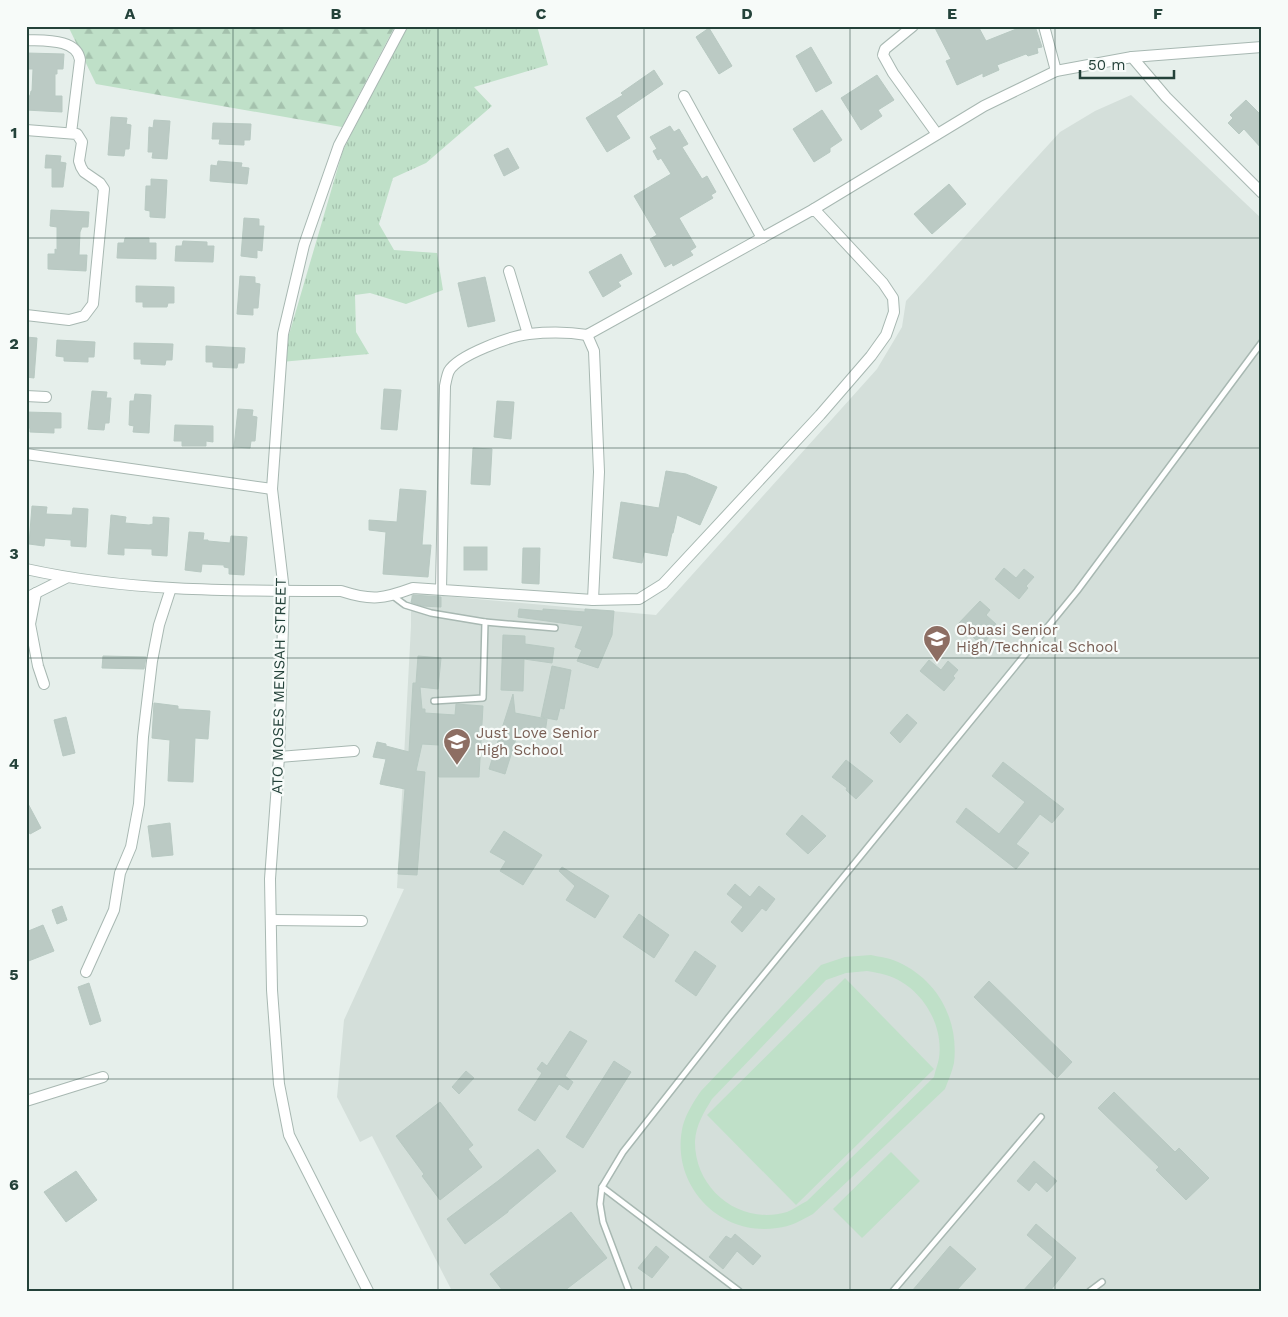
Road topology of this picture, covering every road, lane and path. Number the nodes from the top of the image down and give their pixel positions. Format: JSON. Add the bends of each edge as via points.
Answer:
{"nodes":[{"id":1,"x":402,"y":26,"type":"edge"},
{"id":2,"x":913,"y":26,"type":"edge"},
{"id":3,"x":1044,"y":26,"type":"edge"},
{"id":4,"x":26,"y":40,"type":"edge"},
{"id":5,"x":1262,"y":47,"type":"edge"},
{"id":6,"x":1132,"y":57,"type":"junction"},
{"id":7,"x":1056,"y":71,"type":"junction"},
{"id":8,"x":684,"y":96,"type":"dead end"},
{"id":9,"x":26,"y":130,"type":"edge"},
{"id":10,"x":72,"y":133,"type":"junction"},
{"id":11,"x":937,"y":134,"type":"junction"},
{"id":12,"x":1262,"y":193,"type":"edge"},
{"id":13,"x":814,"y":209,"type":"junction"},
{"id":14,"x":762,"y":238,"type":"junction"},
{"id":15,"x":509,"y":270,"type":"dead end"},
{"id":16,"x":26,"y":314,"type":"edge"},
{"id":17,"x":528,"y":334,"type":"junction"},
{"id":18,"x":588,"y":335,"type":"junction"},
{"id":19,"x":1262,"y":342,"type":"edge"},
{"id":20,"x":26,"y":396,"type":"edge"},
{"id":21,"x":46,"y":397,"type":"dead end"},
{"id":22,"x":26,"y":454,"type":"edge"},
{"id":23,"x":272,"y":489,"type":"junction"},
{"id":24,"x":26,"y":569,"type":"edge"},
{"id":25,"x":66,"y":578,"type":"junction"},
{"id":26,"x":171,"y":588,"type":"junction"},
{"id":27,"x":441,"y":590,"type":"junction"},
{"id":28,"x":284,"y":591,"type":"junction"},
{"id":29,"x":31,"y":595,"type":"edge"},
{"id":30,"x":393,"y":596,"type":"junction"},
{"id":31,"x":593,"y":600,"type":"junction"},
{"id":32,"x":485,"y":622,"type":"junction"},
{"id":33,"x":555,"y":628,"type":"dead end"},
{"id":34,"x":44,"y":684,"type":"dead end"},
{"id":35,"x":434,"y":701,"type":"dead end"},
{"id":36,"x":354,"y":751,"type":"dead end"},
{"id":37,"x":279,"y":757,"type":"junction"},
{"id":38,"x":272,"y":920,"type":"junction"},
{"id":39,"x":362,"y":921,"type":"dead end"},
{"id":40,"x":86,"y":972,"type":"dead end"},
{"id":41,"x":103,"y":1077,"type":"dead end"},
{"id":42,"x":26,"y":1101,"type":"edge"},
{"id":43,"x":1040,"y":1118,"type":"dead end"},
{"id":44,"x":602,"y":1187,"type":"junction"},
{"id":45,"x":1102,"y":1282,"type":"dead end"},
{"id":46,"x":368,"y":1291,"type":"edge"},
{"id":47,"x":629,"y":1291,"type":"edge"},
{"id":48,"x":739,"y":1291,"type":"edge"},
{"id":49,"x":893,"y":1291,"type":"edge"},
{"id":50,"x":1090,"y":1291,"type":"edge"}],
"edges":[{"from":1,"to":23,"type":"street","name":"ATO MOSES MENSAH STREET","via":[[339,144],[304,245],[283,334]]},
{"from":2,"to":11,"type":"street","via":[[885,48],[883,55]]},
{"from":3,"to":7,"type":"street"},
{"from":4,"to":10,"type":"street","via":[[72,46],[78,52],[80,60]]},
{"from":5,"to":6,"type":"street"},
{"from":6,"to":7,"type":"street"},
{"from":6,"to":12,"type":"street","via":[[1166,97]]},
{"from":7,"to":11,"type":"street","via":[[984,106]]},
{"from":8,"to":14,"type":"street"},
{"from":9,"to":10,"type":"street"},
{"from":10,"to":16,"type":"street","via":[[77,134],[82,142],[80,168],[104,189],[93,304],[84,316],[69,320]]},
{"from":11,"to":13,"type":"street"},
{"from":13,"to":14,"type":"street"},
{"from":13,"to":31,"type":"street","via":[[893,298],[894,312],[886,335],[820,415],[663,584],[640,599]]},
{"from":14,"to":18,"type":"street"},
{"from":15,"to":17,"type":"street"},
{"from":17,"to":18,"type":"street","via":[[571,332]]},
{"from":17,"to":27,"type":"street","via":[[461,359],[450,370],[444,386]]},
{"from":18,"to":31,"type":"street","via":[[594,351],[599,472]]},
{"from":19,"to":44,"type":"lane","via":[[1077,590],[723,1025],[623,1152]]},
{"from":20,"to":21,"type":"street"},
{"from":22,"to":23,"type":"street"},
{"from":23,"to":28,"type":"street","name":"ATO MOSES MENSAH STREET"},
{"from":24,"to":25,"type":"street"},
{"from":25,"to":26,"type":"street"},
{"from":25,"to":29,"type":"street"},
{"from":26,"to":28,"type":"street"},
{"from":26,"to":40,"type":"street","via":[[158,625],[152,661],[143,737],[140,804],[131,847],[120,873],[114,910]]},
{"from":27,"to":30,"type":"street","via":[[413,588]]},
{"from":27,"to":31,"type":"street"},
{"from":28,"to":30,"type":"street","via":[[341,591],[374,599]]},
{"from":28,"to":37,"type":"street","name":"ATO MOSES MENSAH STREET"},
{"from":29,"to":34,"type":"street","via":[[30,624]]},
{"from":30,"to":32,"type":"lane","via":[[405,605],[431,613]]},
{"from":32,"to":33,"type":"lane"},
{"from":32,"to":35,"type":"lane","via":[[483,698]]},
{"from":36,"to":37,"type":"street"},
{"from":37,"to":38,"type":"street","name":"ATO MOSES MENSAH STREET","via":[[270,879]]},
{"from":38,"to":39,"type":"street"},
{"from":38,"to":46,"type":"street","name":"ATO MOSES MENSAH STREET","via":[[272,990],[279,1084],[289,1135]]},
{"from":41,"to":42,"type":"street"},
{"from":43,"to":49,"type":"lane"},
{"from":44,"to":47,"type":"lane","via":[[603,1222]]},
{"from":44,"to":48,"type":"lane"},
{"from":45,"to":50,"type":"lane"}]}
